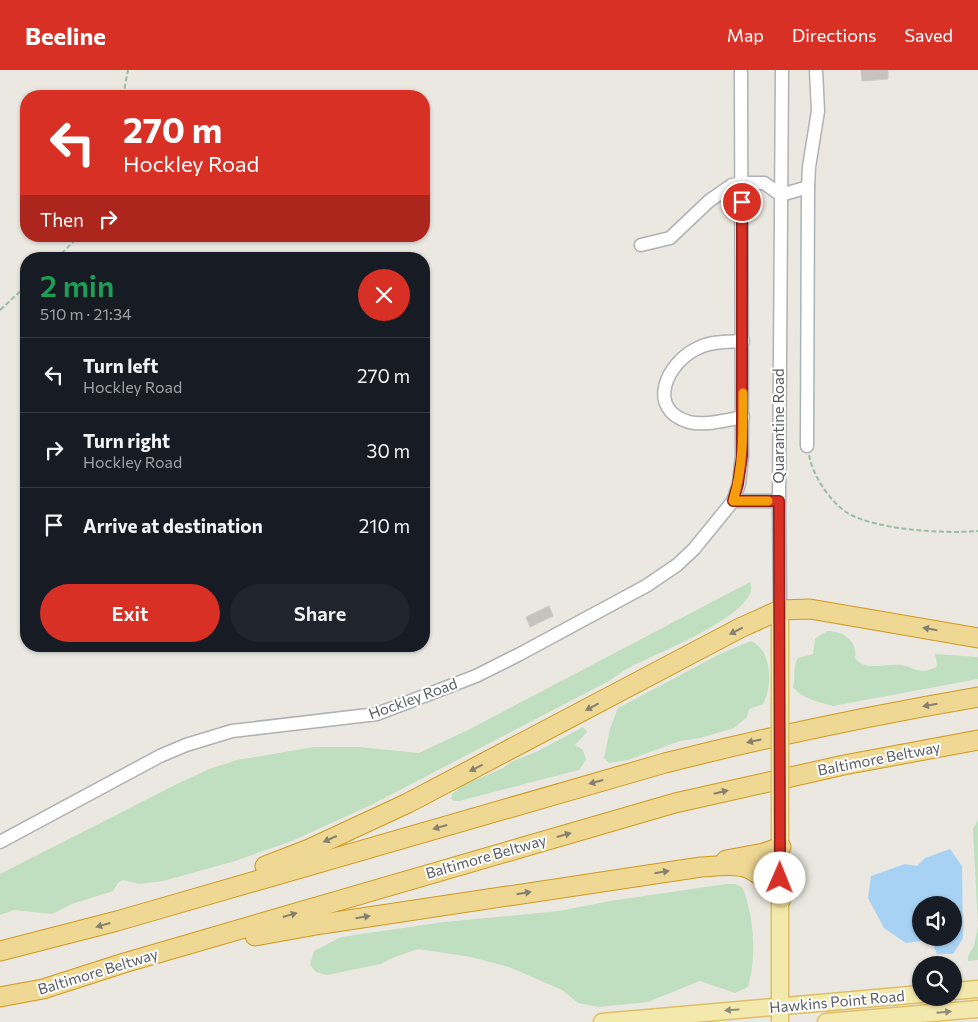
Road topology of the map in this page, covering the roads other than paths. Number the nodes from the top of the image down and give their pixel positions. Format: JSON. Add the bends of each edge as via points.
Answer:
{"nodes":[{"id":1,"x":741,"y":70,"type":"edge"},
{"id":2,"x":782,"y":70,"type":"edge"},
{"id":3,"x":816,"y":70,"type":"edge"},
{"id":4,"x":742,"y":183,"type":"junction"},
{"id":5,"x":808,"y":187,"type":"junction"},
{"id":6,"x":781,"y":195,"type":"junction"},
{"id":7,"x":641,"y":246,"type":"dead end"},
{"id":8,"x":743,"y":341,"type":"junction"},
{"id":9,"x":743,"y":417,"type":"junction"},
{"id":10,"x":808,"y":446,"type":"road end"},
{"id":11,"x":733,"y":501,"type":"junction"},
{"id":12,"x":779,"y":501,"type":"junction"},
{"id":13,"x":780,"y":610,"type":"junction"},
{"id":14,"x":978,"y":638,"type":"edge"},
{"id":15,"x":978,"y":696,"type":"edge"},
{"id":16,"x":978,"y":740,"type":"edge"},
{"id":17,"x":0,"y":842,"type":"edge"},
{"id":18,"x":781,"y":847,"type":"junction"},
{"id":19,"x":701,"y":867,"type":"junction"},
{"id":20,"x":780,"y":899,"type":"junction"},
{"id":21,"x":150,"y":911,"type":"junction"},
{"id":22,"x":0,"y":951,"type":"edge"},
{"id":23,"x":43,"y":989,"type":"junction"},
{"id":24,"x":978,"y":989,"type":"edge"},
{"id":25,"x":962,"y":990,"type":"edge"},
{"id":26,"x":912,"y":995,"type":"edge"},
{"id":27,"x":0,"y":997,"type":"edge"},
{"id":28,"x":978,"y":1009,"type":"edge"},
{"id":29,"x":780,"y":1014,"type":"edge"},
{"id":30,"x":903,"y":1019,"type":"edge"},
{"id":31,"x":602,"y":1022,"type":"edge"},
{"id":32,"x":826,"y":1022,"type":"edge"}],
"edges":[{"from":1,"to":4,"type":"street","name":"Hockley Road"},
{"from":2,"to":6,"type":"street","name":"Quarantine Road"},
{"from":3,"to":5,"type":"street","via":[[818,111]]},
{"from":4,"to":6,"type":"street","via":[[764,183]]},
{"from":4,"to":7,"type":"street","via":[[720,192],[670,238]]},
{"from":4,"to":8,"type":"street","name":"Hockley Road"},
{"from":5,"to":6,"type":"street"},
{"from":5,"to":10,"type":"street"},
{"from":6,"to":12,"type":"street","name":"Quarantine Road"},
{"from":8,"to":9,"type":"street","name":"Hockley Road"},
{"from":8,"to":9,"type":"street","via":[[711,342],[696,349],[673,369],[663,394],[676,416],[691,422]]},
{"from":9,"to":11,"type":"street","name":"Hockley Road","via":[[742,456]]},
{"from":11,"to":12,"type":"street"},
{"from":11,"to":17,"type":"street","name":"Hockley Road","via":[[677,565],[646,586],[476,676],[377,714],[232,731],[186,744]]},
{"from":12,"to":13,"type":"street","name":"Quarantine Road"},
{"from":14,"to":13,"type":"highway","one_way":true,"via":[[810,609]]},
{"from":13,"to":18,"type":"main road","name":"Quarantine Road","bridge":true},
{"from":13,"to":21,"type":"highway","one_way":true,"via":[[383,815]]},
{"from":15,"to":21,"type":"highway","one_way":true,"via":[[837,723],[674,761]]},
{"from":23,"to":16,"type":"highway","name":"Baltimore Beltway","one_way":true,"via":[[675,803],[834,767]]},
{"from":18,"to":19,"type":"highway","via":[[764,854]]},
{"from":18,"to":20,"type":"main road","name":"Quarantine Road"},
{"from":19,"to":20,"type":"highway","via":[[751,869],[764,877]]},
{"from":23,"to":19,"type":"highway","one_way":true,"via":[[216,944],[314,925]]},
{"from":20,"to":29,"type":"main road","name":"Quarantine Road"},
{"from":21,"to":22,"type":"highway","one_way":true},
{"from":23,"to":27,"type":"highway","name":"Baltimore Beltway"},
{"from":24,"to":25,"type":"main road"},
{"from":26,"to":29,"type":"main road","name":"Hawkins Point Road"},
{"from":30,"to":28,"type":"main road","name":"Hawkins Point Road","one_way":true},
{"from":29,"to":31,"type":"main road","name":"Hawkins Point Road","one_way":true},
{"from":30,"to":32,"type":"main road","name":"Hawkins Point Road"}]}
